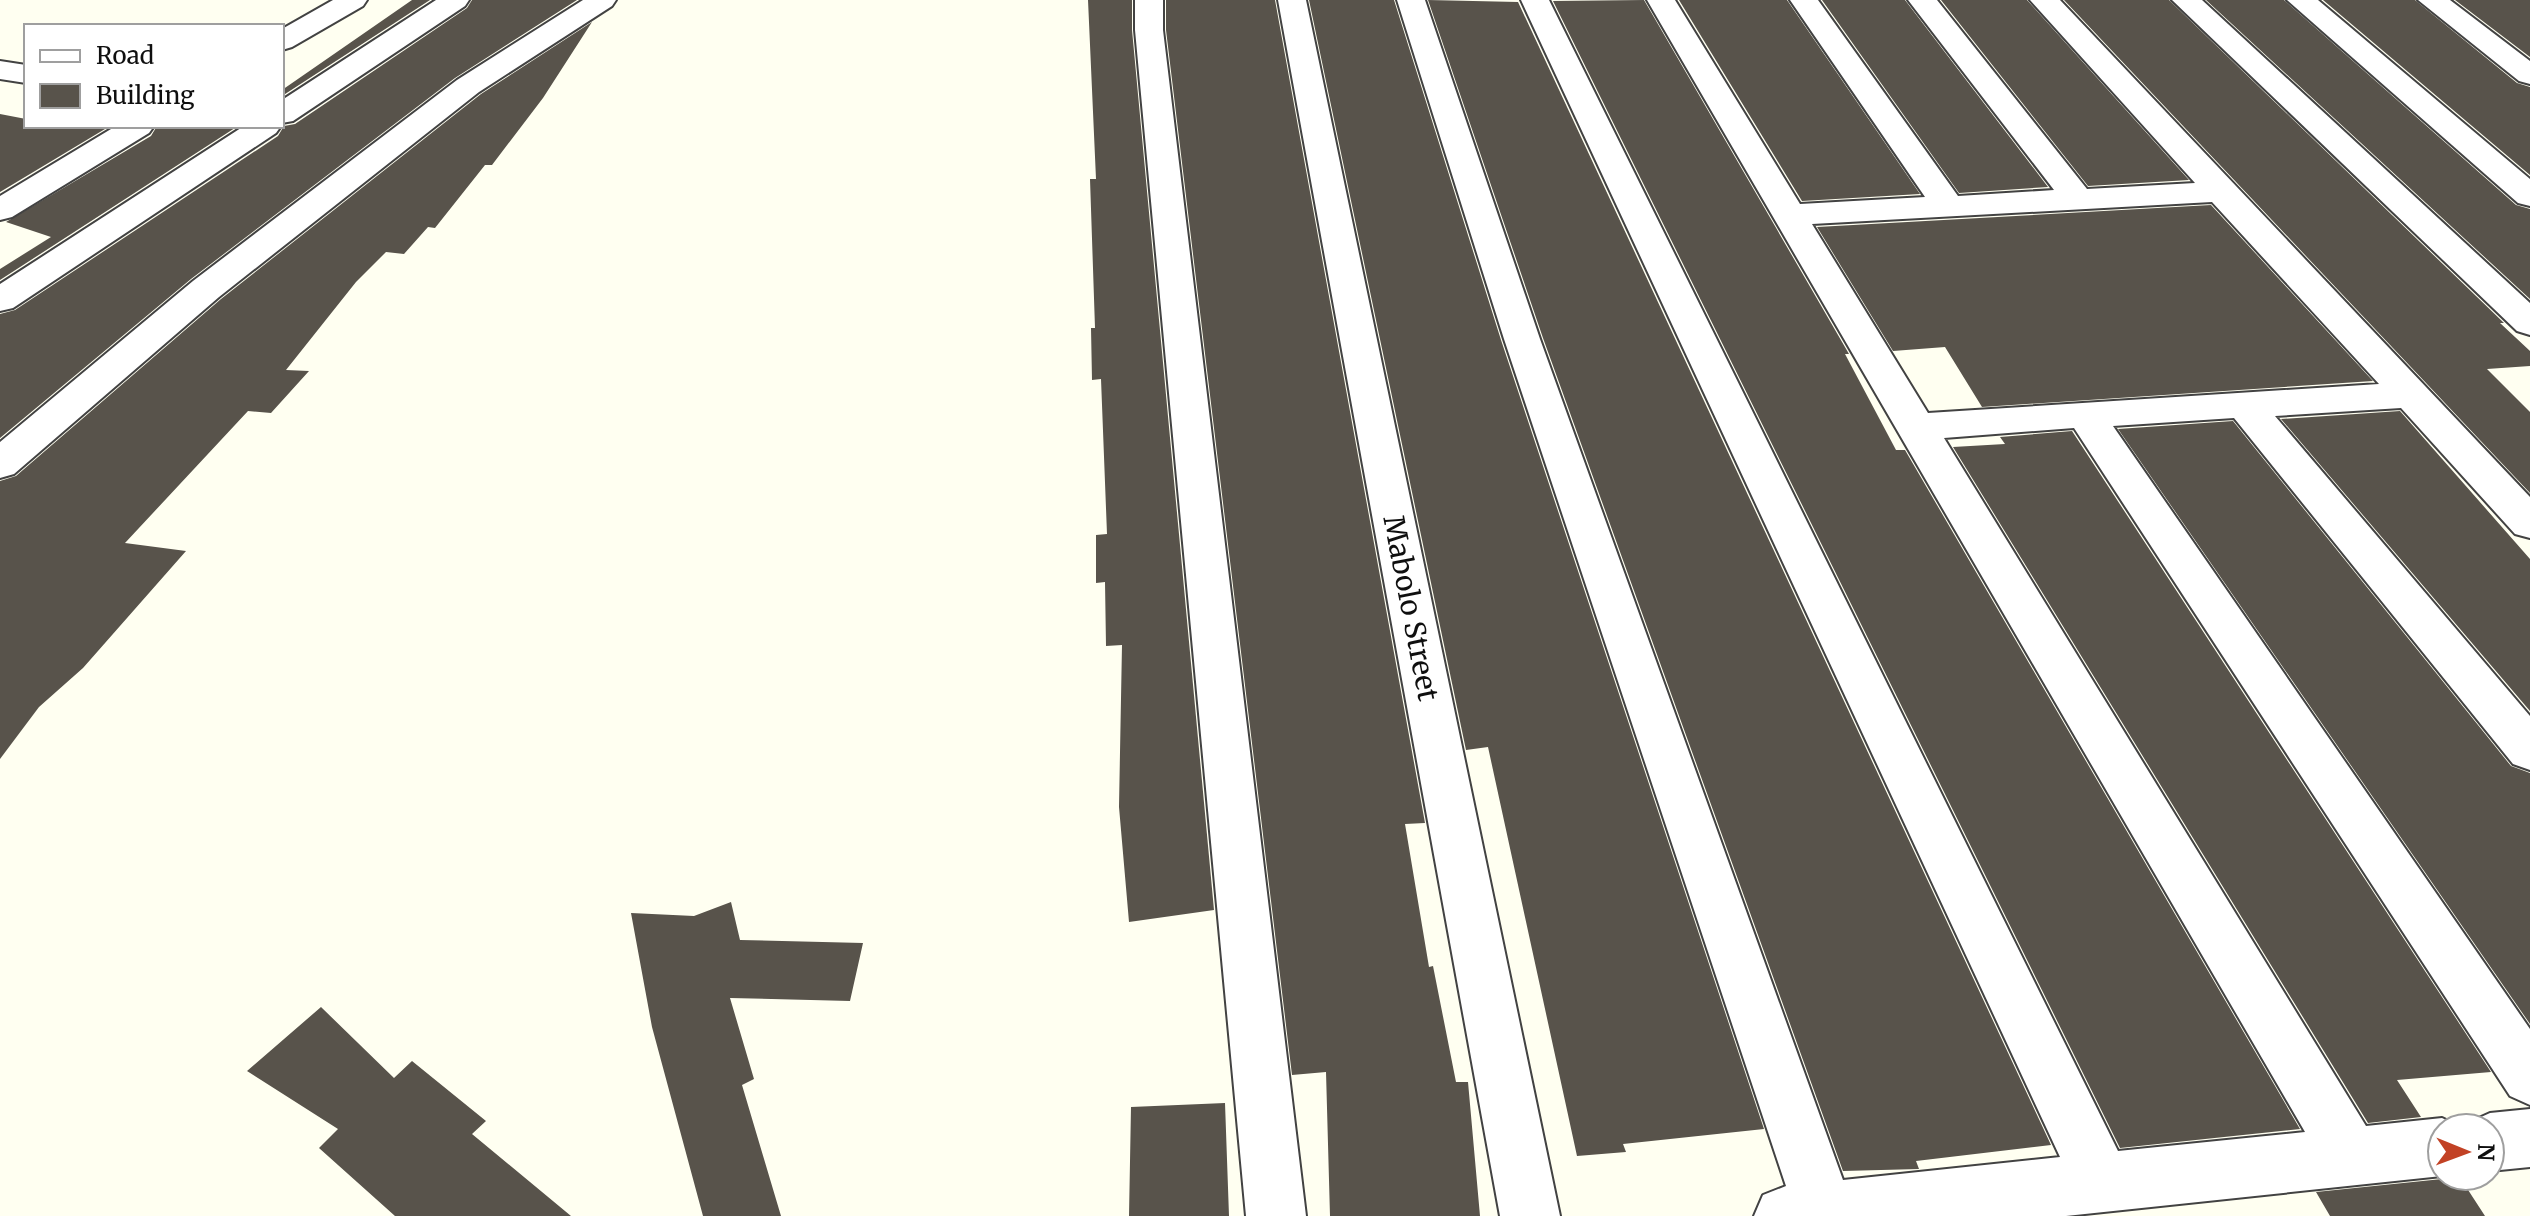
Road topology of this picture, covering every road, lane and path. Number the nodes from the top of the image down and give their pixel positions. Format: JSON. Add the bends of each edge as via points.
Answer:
{"nodes":[{"id":1,"x":353,"y":0,"type":"edge"},
{"id":2,"x":455,"y":0,"type":"edge"},
{"id":3,"x":602,"y":0,"type":"edge"},
{"id":4,"x":1149,"y":0,"type":"edge"},
{"id":5,"x":1292,"y":0,"type":"edge"},
{"id":6,"x":1411,"y":0,"type":"edge"},
{"id":7,"x":1535,"y":0,"type":"edge"},
{"id":8,"x":1661,"y":0,"type":"edge"},
{"id":9,"x":1804,"y":0,"type":"edge"},
{"id":10,"x":1922,"y":0,"type":"edge"},
{"id":11,"x":2044,"y":0,"type":"edge"},
{"id":12,"x":2186,"y":0,"type":"edge"},
{"id":13,"x":2301,"y":0,"type":"edge"},
{"id":14,"x":2432,"y":0,"type":"edge"},
{"id":15,"x":284,"y":40,"type":"edge"},
{"id":16,"x":2530,"y":75,"type":"edge"},
{"id":17,"x":284,"y":113,"type":"edge"},
{"id":18,"x":135,"y":128,"type":"edge"},
{"id":19,"x":262,"y":128,"type":"edge"},
{"id":20,"x":2224,"y":191,"type":"junction"},
{"id":21,"x":2530,"y":196,"type":"edge"},
{"id":22,"x":2077,"y":198,"type":"junction"},
{"id":23,"x":1948,"y":206,"type":"junction"},
{"id":24,"x":0,"y":210,"type":"edge"},
{"id":25,"x":1790,"y":215,"type":"junction"},
{"id":26,"x":0,"y":300,"type":"edge"},
{"id":27,"x":2530,"y":323,"type":"edge"},
{"id":28,"x":2411,"y":395,"type":"junction"},
{"id":29,"x":2243,"y":404,"type":"junction"},
{"id":30,"x":2085,"y":414,"type":"junction"},
{"id":31,"x":1917,"y":427,"type":"junction"},
{"id":32,"x":0,"y":464,"type":"edge"},
{"id":33,"x":2530,"y":523,"type":"edge"},
{"id":34,"x":2530,"y":750,"type":"edge"},
{"id":35,"x":2530,"y":1077,"type":"edge"},
{"id":36,"x":2530,"y":1138,"type":"edge"},
{"id":37,"x":2506,"y":1140,"type":"edge"},
{"id":38,"x":2426,"y":1149,"type":"edge"},
{"id":39,"x":2351,"y":1156,"type":"junction"},
{"id":40,"x":2102,"y":1182,"type":"junction"},
{"id":41,"x":1811,"y":1215,"type":"edge"},
{"id":42,"x":1276,"y":1216,"type":"edge"},
{"id":43,"x":1530,"y":1216,"type":"edge"}],
"edges":[{"from":1,"to":15,"type":"street"},
{"from":2,"to":17,"type":"street"},
{"from":3,"to":32,"type":"street","via":[[468,86],[206,289]]},
{"from":4,"to":42,"type":"street"},
{"from":5,"to":43,"type":"street","name":"Mabolo Street"},
{"from":6,"to":41,"type":"street"},
{"from":7,"to":40,"type":"street"},
{"from":8,"to":25,"type":"street"},
{"from":9,"to":23,"type":"street"},
{"from":10,"to":22,"type":"street"},
{"from":11,"to":20,"type":"street"},
{"from":12,"to":27,"type":"street"},
{"from":13,"to":21,"type":"street"},
{"from":14,"to":16,"type":"street"},
{"from":18,"to":24,"type":"street"},
{"from":19,"to":26,"type":"street"},
{"from":20,"to":22,"type":"street"},
{"from":20,"to":28,"type":"street"},
{"from":22,"to":23,"type":"street"},
{"from":23,"to":25,"type":"street"},
{"from":25,"to":31,"type":"street"},
{"from":28,"to":29,"type":"street"},
{"from":28,"to":33,"type":"street"},
{"from":29,"to":30,"type":"street"},
{"from":29,"to":34,"type":"street"},
{"from":30,"to":31,"type":"street"},
{"from":30,"to":35,"type":"street"},
{"from":31,"to":39,"type":"street"},
{"from":36,"to":37,"type":"street"},
{"from":38,"to":39,"type":"street"},
{"from":39,"to":40,"type":"street"},
{"from":40,"to":41,"type":"street"}]}
